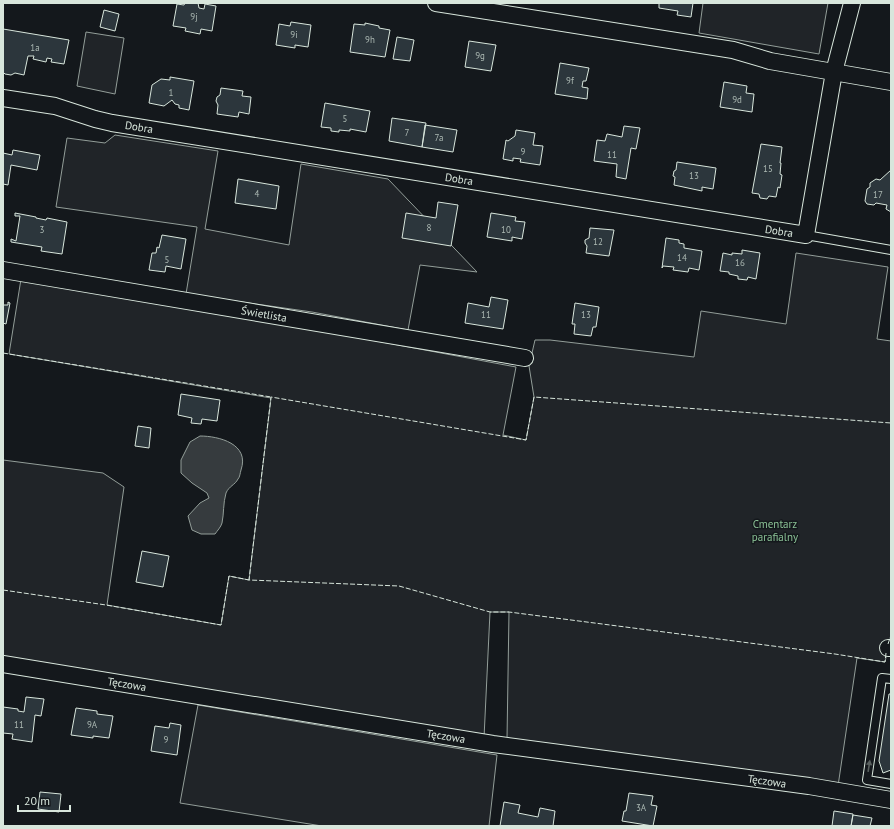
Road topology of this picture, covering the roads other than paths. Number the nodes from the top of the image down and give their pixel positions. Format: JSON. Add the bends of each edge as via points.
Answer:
{"nodes":[{"id":1,"x":436,"y":3,"type":"edge"},
{"id":2,"x":852,"y":3,"type":"edge"},
{"id":3,"x":834,"y":72,"type":"junction"},
{"id":4,"x":891,"y":82,"type":"edge"},
{"id":5,"x":3,"y":98,"type":"edge"},
{"id":6,"x":806,"y":235,"type":"junction"},
{"id":7,"x":891,"y":250,"type":"edge"},
{"id":8,"x":3,"y":270,"type":"edge"},
{"id":9,"x":525,"y":358,"type":"dead end"},
{"id":10,"x":3,"y":664,"type":"edge"},
{"id":11,"x":891,"y":679,"type":"edge"},
{"id":12,"x":891,"y":784,"type":"edge"},
{"id":13,"x":891,"y":800,"type":"edge"}],
"edges":[{"from":1,"to":3,"type":"street","via":[[733,50],[770,61]]},
{"from":2,"to":3,"type":"street"},
{"from":3,"to":4,"type":"street"},
{"from":3,"to":6,"type":"street"},
{"from":5,"to":6,"type":"street","name":"Dobra","via":[[56,106],[112,123]]},
{"from":6,"to":7,"type":"lane"},
{"from":8,"to":9,"type":"street","name":"Świetlista"},
{"from":10,"to":13,"type":"street","name":"Tęczowa","via":[[493,744],[809,786]]},
{"from":12,"to":11,"type":"lane","one_way":true,"via":[[867,780],[882,678]]}]}
